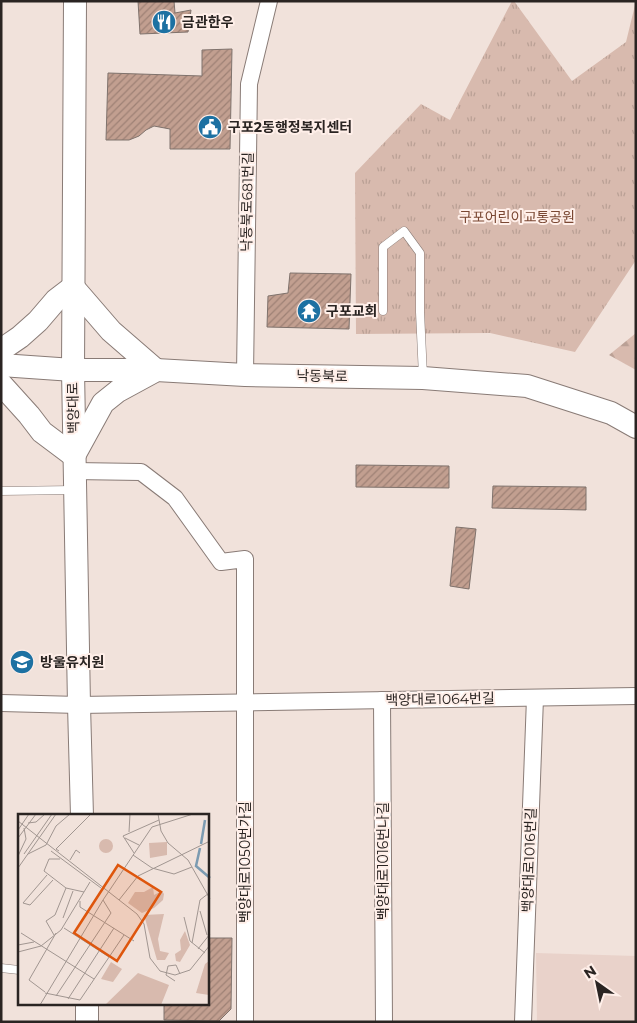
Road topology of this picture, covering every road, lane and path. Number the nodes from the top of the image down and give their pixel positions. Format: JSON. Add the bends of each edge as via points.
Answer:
{"nodes":[{"id":1,"x":74,"y":1,"type":"edge"},
{"id":2,"x":269,"y":1,"type":"edge"},
{"id":3,"x":74,"y":287,"type":"junction"},
{"id":4,"x":383,"y":311,"type":"dead end"},
{"id":5,"x":1,"y":350,"type":"edge"},
{"id":6,"x":1,"y":365,"type":"edge"},
{"id":7,"x":72,"y":370,"type":"junction"},
{"id":8,"x":156,"y":370,"type":"junction"},
{"id":9,"x":245,"y":375,"type":"junction"},
{"id":10,"x":423,"y":378,"type":"junction"},
{"id":11,"x":1,"y":384,"type":"edge"},
{"id":12,"x":636,"y":427,"type":"edge"},
{"id":13,"x":74,"y":472,"type":"junction"},
{"id":14,"x":1,"y":491,"type":"edge"},
{"id":15,"x":636,"y":696,"type":"edge"},
{"id":16,"x":535,"y":698,"type":"junction"},
{"id":17,"x":382,"y":700,"type":"junction"},
{"id":18,"x":245,"y":702,"type":"junction"},
{"id":19,"x":1,"y":703,"type":"edge"},
{"id":20,"x":79,"y":705,"type":"junction"},
{"id":21,"x":82,"y":814,"type":"edge"},
{"id":22,"x":1,"y":968,"type":"edge"},
{"id":23,"x":18,"y":970,"type":"edge"},
{"id":24,"x":87,"y":1006,"type":"edge"},
{"id":25,"x":87,"y":1022,"type":"edge"},
{"id":26,"x":245,"y":1022,"type":"edge"},
{"id":27,"x":384,"y":1022,"type":"edge"},
{"id":28,"x":523,"y":1022,"type":"edge"}],
"edges":[{"from":1,"to":3,"type":"main road","name":"백양대로"},
{"from":2,"to":9,"type":"street","name":"낙동북로681번길","via":[[249,84]]},
{"from":3,"to":5,"type":"main road","via":[[56,300],[20,337]]},
{"from":3,"to":7,"type":"main road","name":"백양대로"},
{"from":3,"to":8,"type":"main road","via":[[111,331]]},
{"from":4,"to":10,"type":"lane","via":[[383,247],[404,231],[420,253]]},
{"from":6,"to":7,"type":"main road","name":"낙동북로"},
{"from":7,"to":8,"type":"main road","name":"낙동북로"},
{"from":7,"to":13,"type":"main road","name":"백양대로"},
{"from":8,"to":9,"type":"main road","name":"낙동북로"},
{"from":8,"to":13,"type":"main road","via":[[103,403]]},
{"from":9,"to":10,"type":"main road","name":"낙동북로"},
{"from":10,"to":12,"type":"main road","name":"낙동북로","via":[[527,386],[611,413]]},
{"from":11,"to":13,"type":"main road"},
{"from":13,"to":14,"type":"lane"},
{"from":13,"to":18,"type":"street","via":[[141,472],[174,498],[221,562],[245,559]]},
{"from":13,"to":20,"type":"main road","name":"백양대로"},
{"from":15,"to":16,"type":"street","name":"백양대로1064번길"},
{"from":16,"to":17,"type":"street","name":"백양대로1064번길"},
{"from":16,"to":28,"type":"street","name":"백양대로1016번길"},
{"from":17,"to":18,"type":"street","name":"백양대로1064번길"},
{"from":17,"to":27,"type":"street","name":"백양대로1016번나길"},
{"from":18,"to":20,"type":"street","name":"백양대로1064번길"},
{"from":18,"to":26,"type":"street","name":"백양대로1050번가길"},
{"from":19,"to":20,"type":"street","name":"백양대로1064번길"},
{"from":20,"to":21,"type":"main road","name":"백양대로"},
{"from":22,"to":23,"type":"lane"},
{"from":24,"to":25,"type":"main road"}]}
